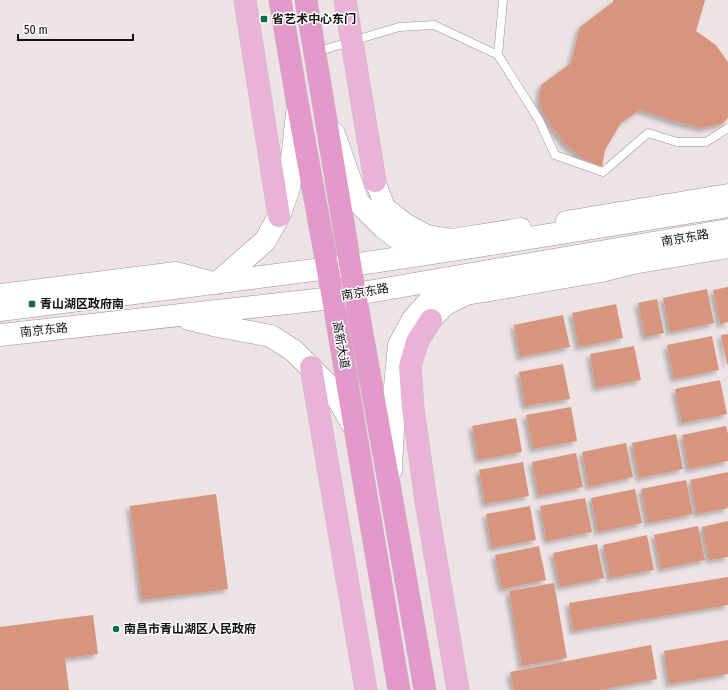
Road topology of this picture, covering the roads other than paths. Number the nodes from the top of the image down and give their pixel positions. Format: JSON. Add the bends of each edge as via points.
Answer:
{"nodes":[{"id":1,"x":245,"y":0,"type":"edge"},
{"id":2,"x":280,"y":0,"type":"edge"},
{"id":3,"x":306,"y":0,"type":"edge"},
{"id":4,"x":345,"y":0,"type":"edge"},
{"id":5,"x":503,"y":0,"type":"edge"},
{"id":6,"x":352,"y":42,"type":"junction"},
{"id":7,"x":315,"y":52,"type":"junction"},
{"id":8,"x":498,"y":55,"type":"junction"},
{"id":9,"x":323,"y":102,"type":"junction"},
{"id":10,"x":298,"y":106,"type":"junction"},
{"id":11,"x":728,"y":128,"type":"edge"},
{"id":12,"x":375,"y":181,"type":"joint"},
{"id":13,"x":728,"y":194,"type":"edge"},
{"id":14,"x":728,"y":206,"type":"edge"},
{"id":15,"x":279,"y":216,"type":"junction"},
{"id":16,"x":728,"y":230,"type":"edge"},
{"id":17,"x":728,"y":248,"type":"edge"},
{"id":18,"x":429,"y":253,"type":"junction"},
{"id":19,"x":350,"y":265,"type":"junction"},
{"id":20,"x":327,"y":268,"type":"junction"},
{"id":21,"x":498,"y":270,"type":"junction"},
{"id":22,"x":217,"y":283,"type":"junction"},
{"id":23,"x":0,"y":294,"type":"edge"},
{"id":24,"x":355,"y":294,"type":"junction"},
{"id":25,"x":333,"y":298,"type":"junction"},
{"id":26,"x":0,"y":310,"type":"edge"},
{"id":27,"x":176,"y":316,"type":"junction"},
{"id":28,"x":431,"y":320,"type":"joint"},
{"id":29,"x":0,"y":335,"type":"edge"},
{"id":30,"x":311,"y":367,"type":"junction"},
{"id":31,"x":354,"y":428,"type":"junction"},
{"id":32,"x":390,"y":489,"type":"junction"},
{"id":33,"x":366,"y":690,"type":"edge"},
{"id":34,"x":399,"y":690,"type":"edge"},
{"id":35,"x":424,"y":690,"type":"edge"},
{"id":36,"x":458,"y":690,"type":"edge"}],
"edges":[{"from":1,"to":15,"type":"main road"},
{"from":2,"to":10,"type":"highway","name":"高新大道"},
{"from":3,"to":7,"type":"highway","name":"高新大道"},
{"from":4,"to":6,"type":"main road"},
{"from":5,"to":8,"type":"lane"},
{"from":6,"to":7,"type":"lane"},
{"from":6,"to":8,"type":"lane","via":[[399,27],[434,26]]},
{"from":6,"to":12,"type":"main road"},
{"from":7,"to":9,"type":"highway","name":"高新大道"},
{"from":8,"to":11,"type":"lane","via":[[539,120],[555,155],[603,172],[648,133],[677,142],[706,142]]},
{"from":9,"to":18,"type":"main road","via":[[358,202],[402,242]]},
{"from":9,"to":19,"type":"highway","name":"高新大道"},
{"from":10,"to":15,"type":"main road","via":[[289,188]]},
{"from":10,"to":20,"type":"highway","name":"高新大道"},
{"from":12,"to":13,"type":"street","via":[[385,207],[405,223],[427,235],[452,239]]},
{"from":14,"to":18,"type":"main road","name":"南京东路"},
{"from":15,"to":22,"type":"main road","via":[[265,241]]},
{"from":16,"to":21,"type":"main road","name":"南京东路"},
{"from":17,"to":28,"type":"street","via":[[466,295],[446,305]]},
{"from":18,"to":19,"type":"main road","name":"南京东路"},
{"from":19,"to":20,"type":"main road","name":"南京东路"},
{"from":19,"to":24,"type":"highway","name":"高新大道"},
{"from":20,"to":22,"type":"main road","name":"南京东路"},
{"from":20,"to":25,"type":"highway","name":"高新大道"},
{"from":21,"to":24,"type":"main road","name":"南京东路"},
{"from":21,"to":32,"type":"main road","via":[[438,290],[413,319],[399,345]]},
{"from":22,"to":23,"type":"street","via":[[176,272]]},
{"from":22,"to":26,"type":"main road","name":"南京东路"},
{"from":24,"to":25,"type":"main road","name":"南京东路"},
{"from":24,"to":32,"type":"highway","name":"高新大道"},
{"from":25,"to":27,"type":"main road","name":"南京东路"},
{"from":25,"to":31,"type":"highway","name":"高新大道"},
{"from":27,"to":29,"type":"main road","name":"南京东路"},
{"from":27,"to":30,"type":"main road","via":[[272,336]]},
{"from":28,"to":36,"type":"main road","via":[[417,342],[410,367],[426,501]]},
{"from":30,"to":31,"type":"main road","via":[[333,390]]},
{"from":30,"to":33,"type":"main road"},
{"from":31,"to":34,"type":"highway","name":"高新大道"},
{"from":32,"to":35,"type":"highway","name":"高新大道"}]}
